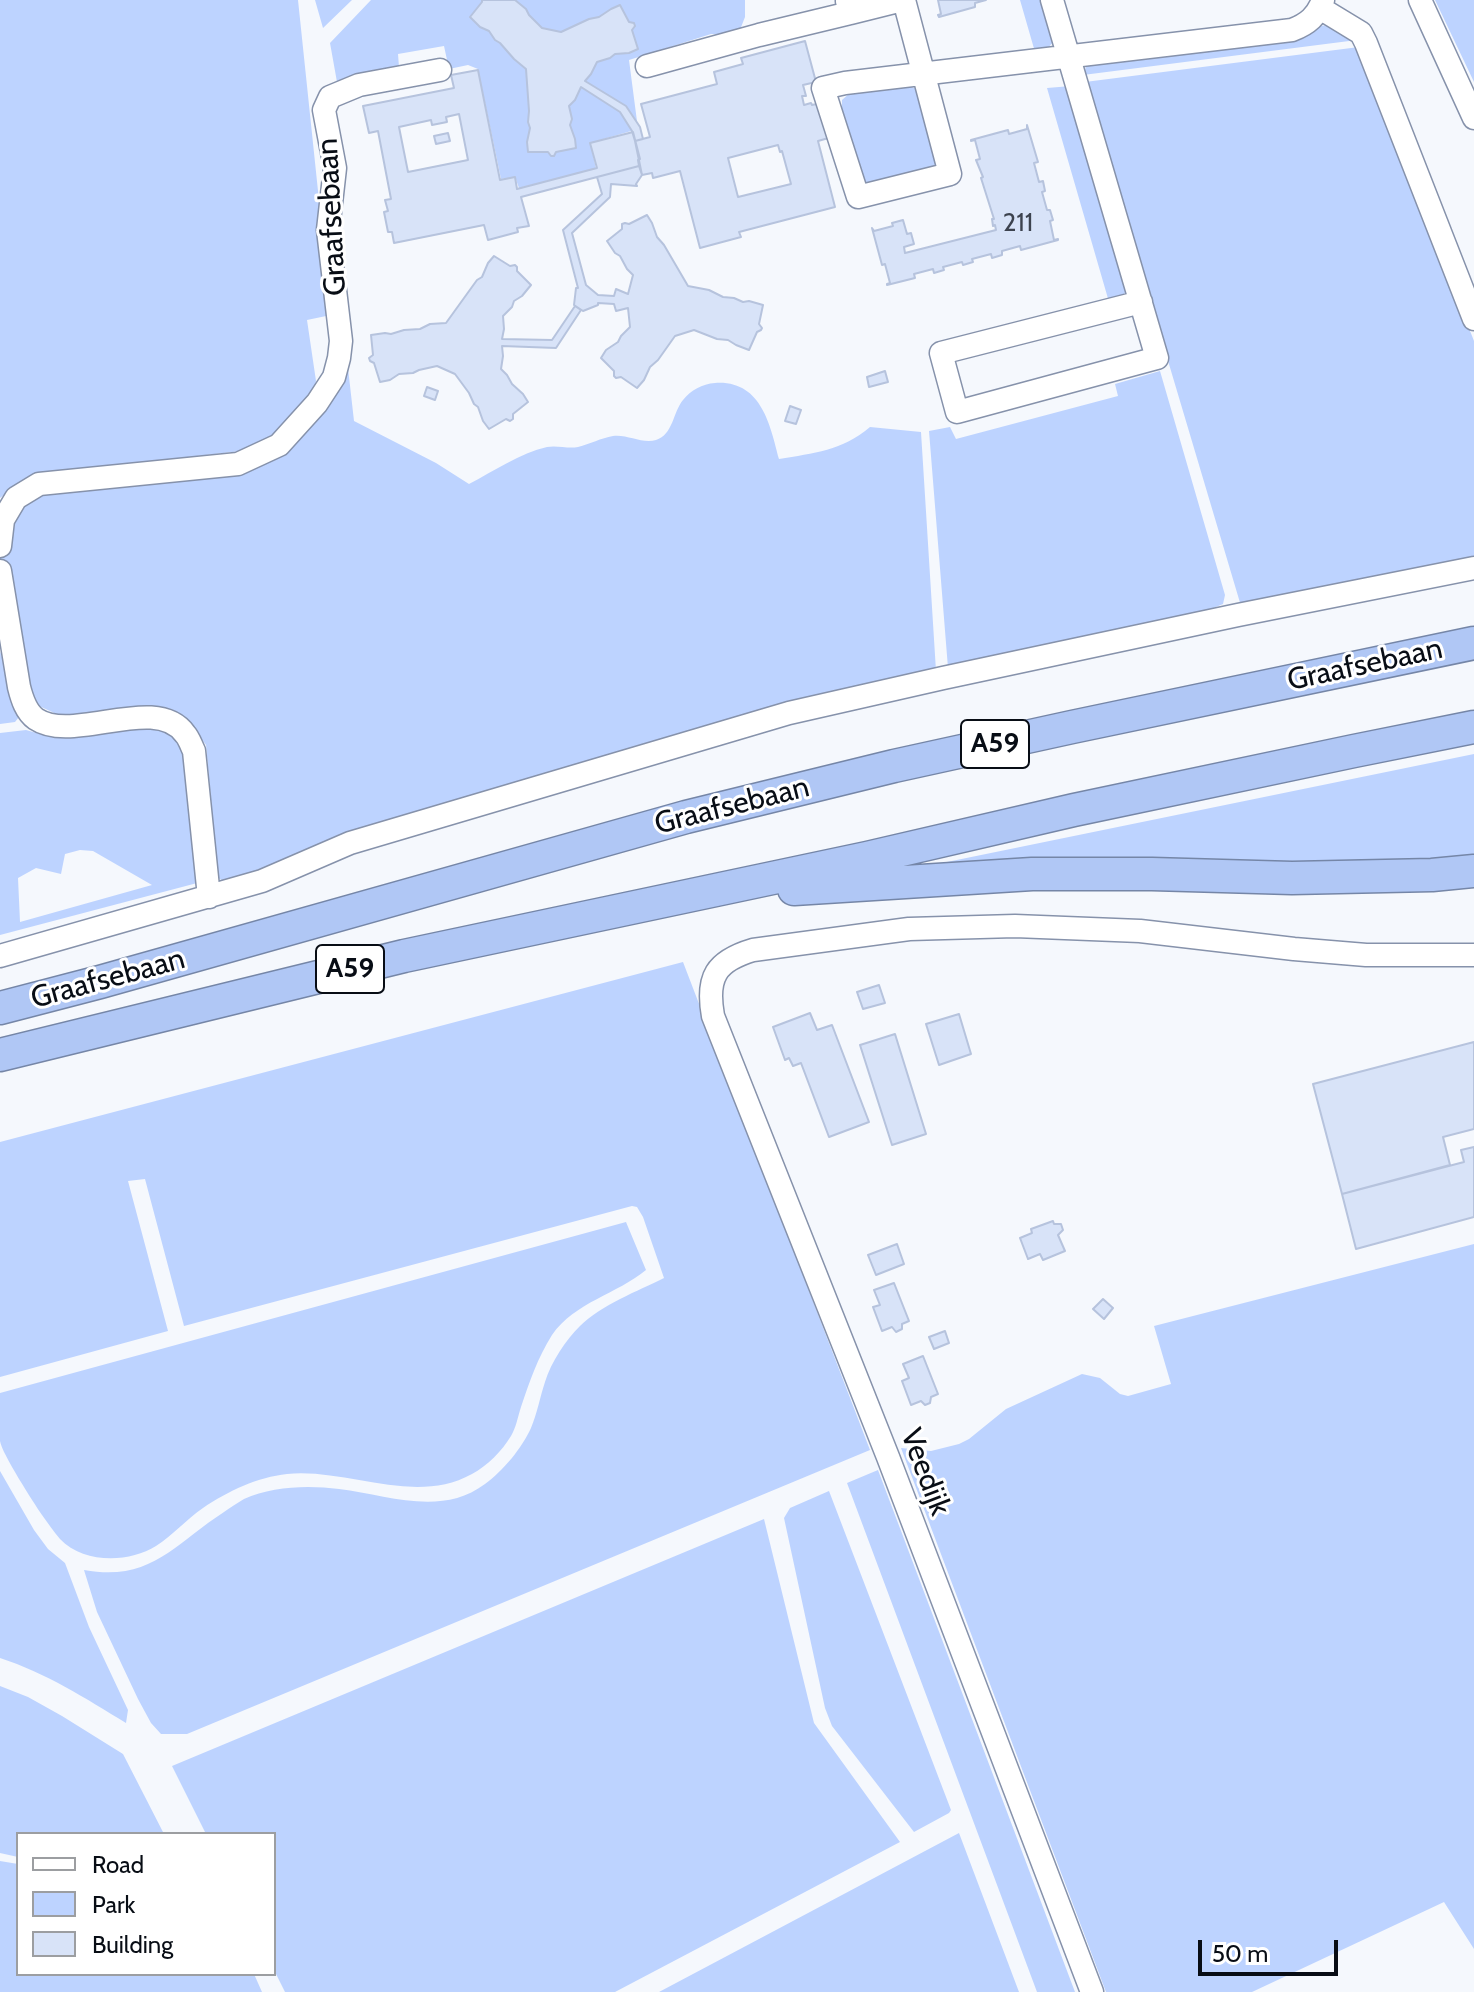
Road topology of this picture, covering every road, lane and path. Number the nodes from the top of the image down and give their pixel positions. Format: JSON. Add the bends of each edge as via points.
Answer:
{"nodes":[{"id":1,"x":903,"y":0,"type":"edge"},
{"id":2,"x":1052,"y":0,"type":"edge"},
{"id":3,"x":1420,"y":0,"type":"edge"},
{"id":4,"x":1322,"y":4,"type":"edge"},
{"id":5,"x":848,"y":7,"type":"edge"},
{"id":6,"x":1069,"y":56,"type":"junction"},
{"id":7,"x":647,"y":66,"type":"dead end"},
{"id":8,"x":440,"y":70,"type":"dead end"},
{"id":9,"x":925,"y":74,"type":"junction"},
{"id":10,"x":1474,"y":118,"type":"edge"},
{"id":11,"x":1141,"y":302,"type":"junction"},
{"id":12,"x":1474,"y":319,"type":"edge"},
{"id":13,"x":0,"y":546,"type":"edge"},
{"id":14,"x":1474,"y":568,"type":"edge"},
{"id":15,"x":0,"y":571,"type":"edge"},
{"id":16,"x":1466,"y":643,"type":"edge"},
{"id":17,"x":1474,"y":727,"type":"edge"},
{"id":18,"x":1474,"y":871,"type":"edge"},
{"id":19,"x":703,"y":891,"type":"junction"},
{"id":20,"x":209,"y":897,"type":"junction"},
{"id":21,"x":1474,"y":955,"type":"edge"},
{"id":22,"x":0,"y":956,"type":"edge"},
{"id":23,"x":0,"y":1008,"type":"edge"},
{"id":24,"x":0,"y":1055,"type":"edge"},
{"id":25,"x":1092,"y":1992,"type":"edge"}],
"edges":[{"from":1,"to":5,"type":"street"},
{"from":1,"to":9,"type":"street"},
{"from":2,"to":6,"type":"street"},
{"from":3,"to":10,"type":"street"},
{"from":4,"to":6,"type":"street","via":[[1305,25],[1292,30]]},
{"from":4,"to":12,"type":"street","via":[[1361,33],[1366,43]]},
{"from":5,"to":7,"type":"street"},
{"from":6,"to":9,"type":"street"},
{"from":6,"to":11,"type":"street"},
{"from":8,"to":13,"type":"street","name":"Graafsebaan","via":[[359,85],[330,97],[324,110],[335,168],[328,230],[339,358],[317,403],[279,445],[238,464],[39,484],[16,498],[3,520]]},
{"from":9,"to":9,"type":"street","via":[[823,88],[858,197],[950,174]]},
{"from":11,"to":11,"type":"street","via":[[941,353],[957,412],[1157,358]]},
{"from":14,"to":20,"type":"street","name":"Graafsebaan","via":[[789,713],[350,843],[262,881]]},
{"from":15,"to":20,"type":"street","via":[[19,687],[39,721],[62,726],[150,717],[185,732],[194,751]]},
{"from":16,"to":23,"type":"highway","name":"Graafsebaan","number":"A59","via":[[894,766],[716,810]]},
{"from":17,"to":19,"type":"highway","name":"Graafsebaan","number":"A59"},
{"from":18,"to":19,"type":"highway","number":"A59","via":[[1292,878],[1032,874]]},
{"from":19,"to":24,"type":"highway","name":"Graafsebaan","number":"A59","via":[[404,956]]},
{"from":20,"to":22,"type":"street","name":"Graafsebaan"},
{"from":21,"to":25,"type":"street","name":"Veedijk","via":[[1366,955],[1140,931],[909,929],[753,950],[724,962],[711,985],[713,1016]]}]}
